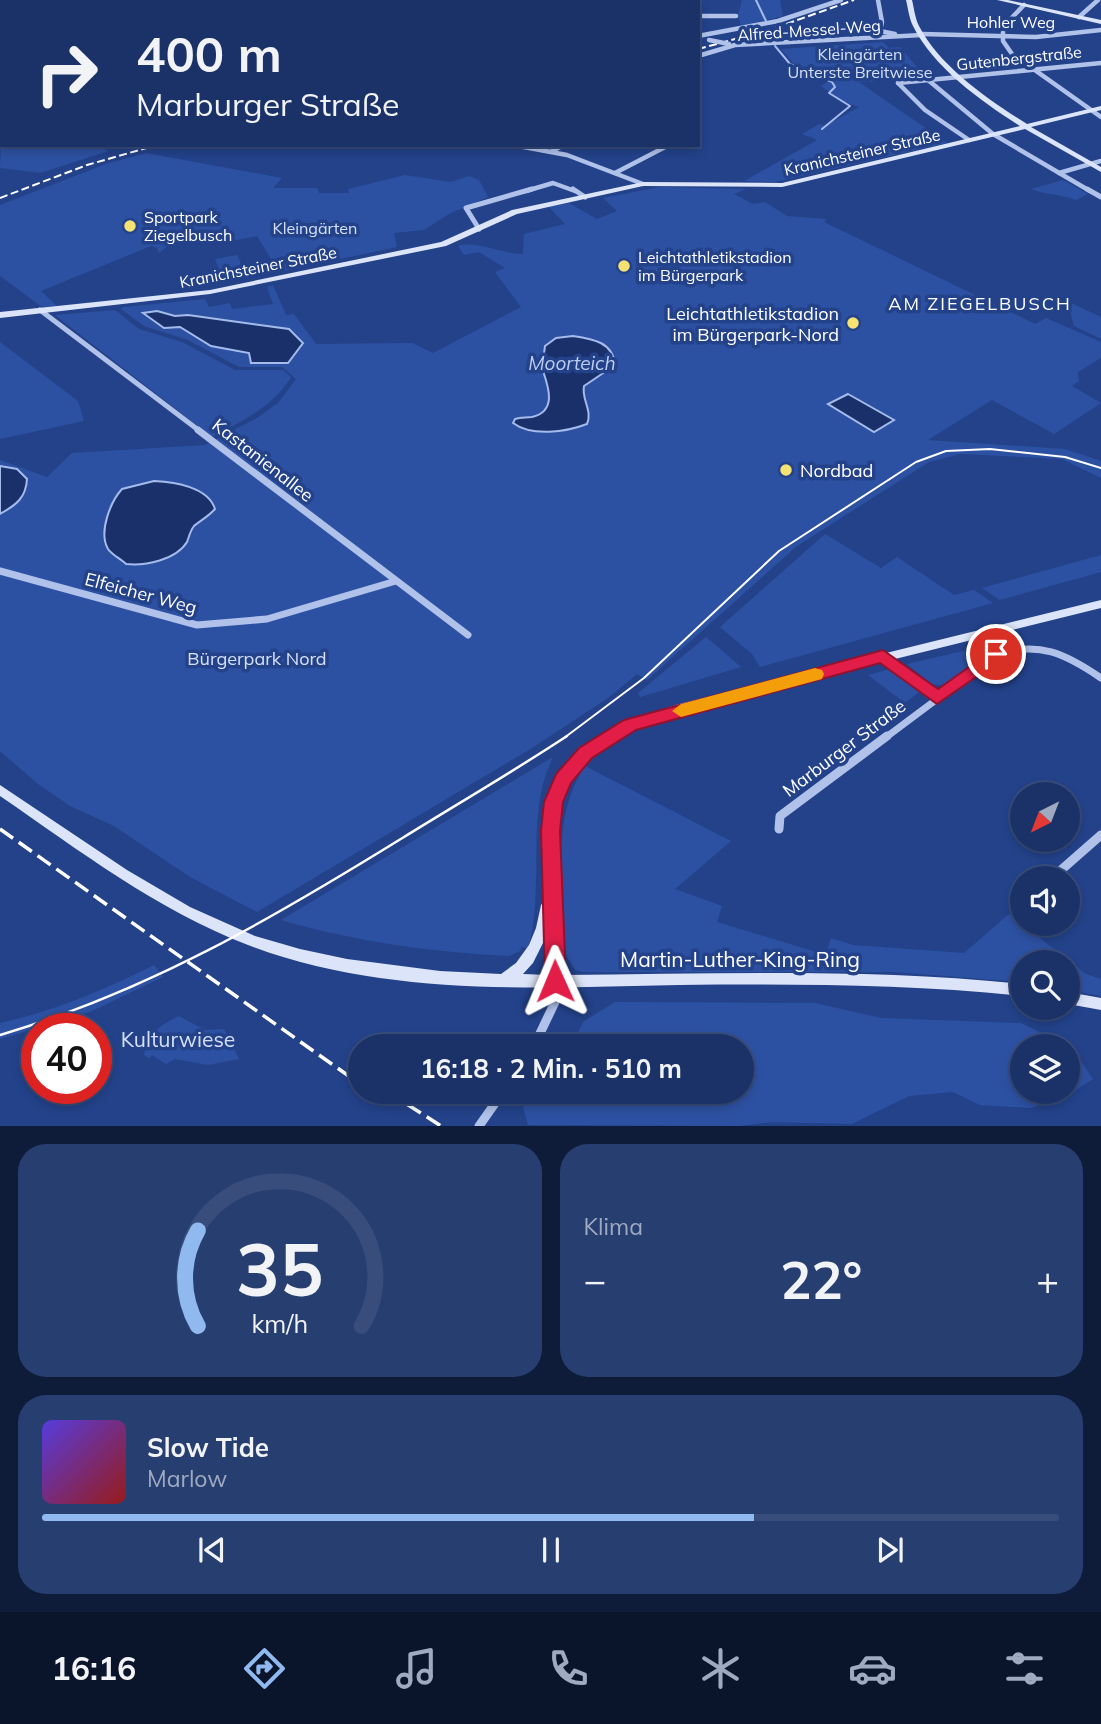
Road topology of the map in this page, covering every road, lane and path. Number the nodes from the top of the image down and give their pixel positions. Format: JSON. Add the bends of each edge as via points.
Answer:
{"nodes":[{"id":1,"x":841,"y":0,"type":"edge"},
{"id":2,"x":877,"y":0,"type":"edge"},
{"id":3,"x":909,"y":0,"type":"edge"},
{"id":4,"x":1000,"y":0,"type":"edge"},
{"id":5,"x":1098,"y":0,"type":"edge"},
{"id":6,"x":1024,"y":5,"type":"junction"},
{"id":7,"x":700,"y":16,"type":"edge"},
{"id":8,"x":736,"y":16,"type":"dead end"},
{"id":9,"x":1079,"y":17,"type":"junction"},
{"id":10,"x":1101,"y":22,"type":"edge"},
{"id":11,"x":1101,"y":30,"type":"edge"},
{"id":12,"x":922,"y":35,"type":"junction"},
{"id":13,"x":901,"y":36,"type":"junction"},
{"id":14,"x":1002,"y":36,"type":"junction"},
{"id":15,"x":700,"y":37,"type":"edge"},
{"id":16,"x":700,"y":38,"type":"edge"},
{"id":17,"x":732,"y":44,"type":"junction"},
{"id":18,"x":700,"y":55,"type":"edge"},
{"id":19,"x":1101,"y":63,"type":"edge"},
{"id":20,"x":1032,"y":70,"type":"junction"},
{"id":21,"x":958,"y":77,"type":"junction"},
{"id":22,"x":928,"y":80,"type":"junction"},
{"id":23,"x":1101,"y":108,"type":"edge"},
{"id":24,"x":1087,"y":110,"type":"junction"},
{"id":25,"x":1101,"y":117,"type":"edge"},
{"id":26,"x":1023,"y":125,"type":"junction"},
{"id":27,"x":1005,"y":130,"type":"junction"},
{"id":28,"x":993,"y":134,"type":"junction"},
{"id":29,"x":1042,"y":136,"type":"junction"},
{"id":30,"x":969,"y":141,"type":"junction"},
{"id":31,"x":524,"y":147,"type":"edge"},
{"id":32,"x":560,"y":147,"type":"edge"},
{"id":33,"x":665,"y":147,"type":"edge"},
{"id":34,"x":551,"y":152,"type":"junction"},
{"id":35,"x":1101,"y":161,"type":"edge"},
{"id":36,"x":1090,"y":164,"type":"junction"},
{"id":37,"x":1101,"y":170,"type":"edge"},
{"id":38,"x":615,"y":173,"type":"junction"},
{"id":39,"x":1059,"y":173,"type":"junction"},
{"id":40,"x":643,"y":184,"type":"junction"},
{"id":41,"x":585,"y":197,"type":"junction"},
{"id":42,"x":1101,"y":197,"type":"edge"},
{"id":43,"x":479,"y":229,"type":"junction"},
{"id":44,"x":43,"y":312,"type":"junction"},
{"id":45,"x":0,"y":316,"type":"edge"},
{"id":46,"x":0,"y":571,"type":"edge"},
{"id":47,"x":396,"y":581,"type":"junction"},
{"id":48,"x":1101,"y":604,"type":"edge"},
{"id":49,"x":468,"y":635,"type":"dead end"},
{"id":50,"x":883,"y":656,"type":"junction"},
{"id":51,"x":1101,"y":678,"type":"edge"},
{"id":52,"x":937,"y":698,"type":"junction"},
{"id":53,"x":0,"y":790,"type":"edge"},
{"id":54,"x":779,"y":829,"type":"dead end"},
{"id":55,"x":1101,"y":835,"type":"edge"},
{"id":56,"x":1066,"y":866,"type":"edge"},
{"id":57,"x":552,"y":878,"type":"junction"},
{"id":58,"x":501,"y":981,"type":"junction"},
{"id":59,"x":555,"y":981,"type":"junction"},
{"id":60,"x":1010,"y":989,"type":"edge"},
{"id":61,"x":1080,"y":1000,"type":"edge"},
{"id":62,"x":1101,"y":1004,"type":"edge"},
{"id":63,"x":540,"y":1034,"type":"edge"},
{"id":64,"x":495,"y":1104,"type":"edge"},
{"id":65,"x":480,"y":1125,"type":"edge"}],
"edges":[{"from":1,"to":15,"type":"street","via":[[778,21]]},
{"from":2,"to":13,"type":"street","via":[[880,31]]},
{"from":3,"to":12,"type":"main road","via":[[910,15]]},
{"from":4,"to":6,"type":"main road"},
{"from":5,"to":9,"type":"street"},
{"from":6,"to":9,"type":"main road"},
{"from":6,"to":14,"type":"street","via":[[1006,22]]},
{"from":7,"to":8,"type":"street"},
{"from":9,"to":10,"type":"main road"},
{"from":11,"to":14,"type":"street","name":"Hohler Weg"},
{"from":12,"to":13,"type":"street","name":"Alfred-Messel-Weg"},
{"from":12,"to":14,"type":"street","name":"Hohler Weg"},
{"from":12,"to":21,"type":"main road","via":[[936,57]]},
{"from":13,"to":17,"type":"street","name":"Alfred-Messel-Weg"},
{"from":14,"to":20,"type":"street","via":[[1006,47]]},
{"from":16,"to":17,"type":"street","bridge":true},
{"from":17,"to":18,"type":"street","name":"Alfred-Messel-Weg"},
{"from":19,"to":20,"type":"street","name":"Gutenbergstraße"},
{"from":20,"to":21,"type":"street","name":"Gutenbergstraße"},
{"from":20,"to":24,"type":"street"},
{"from":21,"to":22,"type":"street","name":"Gutenbergstraße"},
{"from":21,"to":26,"type":"main road"},
{"from":22,"to":28,"type":"street"},
{"from":22,"to":30,"type":"street","name":"Gutenbergstraße","via":[[898,83],[925,110]]},
{"from":23,"to":24,"type":"main road","name":"Kranichsteiner Straße"},
{"from":24,"to":25,"type":"street"},
{"from":24,"to":26,"type":"main road","name":"Kranichsteiner Straße"},
{"from":26,"to":27,"type":"main road","name":"Kranichsteiner Straße"},
{"from":26,"to":29,"type":"main road"},
{"from":27,"to":28,"type":"main road","name":"Kranichsteiner Straße"},
{"from":27,"to":29,"type":"main road"},
{"from":28,"to":30,"type":"main road","name":"Kranichsteiner Straße"},
{"from":28,"to":39,"type":"street"},
{"from":29,"to":36,"type":"main road"},
{"from":30,"to":40,"type":"main road","name":"Kranichsteiner Straße","via":[[774,186]]},
{"from":31,"to":34,"type":"street"},
{"from":32,"to":34,"type":"street"},
{"from":33,"to":38,"type":"street"},
{"from":34,"to":38,"type":"street"},
{"from":35,"to":36,"type":"street"},
{"from":36,"to":37,"type":"main road"},
{"from":36,"to":39,"type":"street"},
{"from":38,"to":40,"type":"street"},
{"from":39,"to":42,"type":"street"},
{"from":40,"to":41,"type":"main road","name":"Kranichsteiner Straße"},
{"from":41,"to":43,"type":"main road","name":"Kranichsteiner Straße","via":[[515,212]]},
{"from":41,"to":43,"type":"street","via":[[555,183],[487,200],[466,208]]},
{"from":43,"to":44,"type":"main road","name":"Kranichsteiner Straße","via":[[443,244],[210,292]]},
{"from":44,"to":45,"type":"main road","name":"Kranichsteiner Straße"},
{"from":44,"to":47,"type":"street","name":"Kastanienallee"},
{"from":46,"to":47,"type":"street","name":"Elfeicher Weg","via":[[197,625],[267,619]]},
{"from":47,"to":49,"type":"street","name":"Kastanienallee"},
{"from":48,"to":50,"type":"main road"},
{"from":50,"to":52,"type":"street","name":"Marburger Straße"},
{"from":50,"to":57,"type":"main road","via":[[639,722],[608,737],[575,763],[553,802]]},
{"from":51,"to":52,"type":"street","name":"Marburger Straße","via":[[1043,647],[1015,646],[996,654]]},
{"from":52,"to":54,"type":"street","name":"Marburger Straße","via":[[780,816]]},
{"from":53,"to":58,"type":"main road","name":"Martin-Luther-King-Ring","via":[[147,889],[252,940],[315,960],[387,974]]},
{"from":55,"to":56,"type":"street"},
{"from":57,"to":58,"type":"main road","via":[[539,940],[523,966]]},
{"from":57,"to":59,"type":"main road"},
{"from":58,"to":59,"type":"main road","name":"Martin-Luther-King-Ring"},
{"from":59,"to":60,"type":"main road","name":"Martin-Luther-King-Ring","via":[[907,980]]},
{"from":59,"to":63,"type":"street","via":[[555,1002]]},
{"from":61,"to":62,"type":"main road"},
{"from":64,"to":65,"type":"street"}]}
